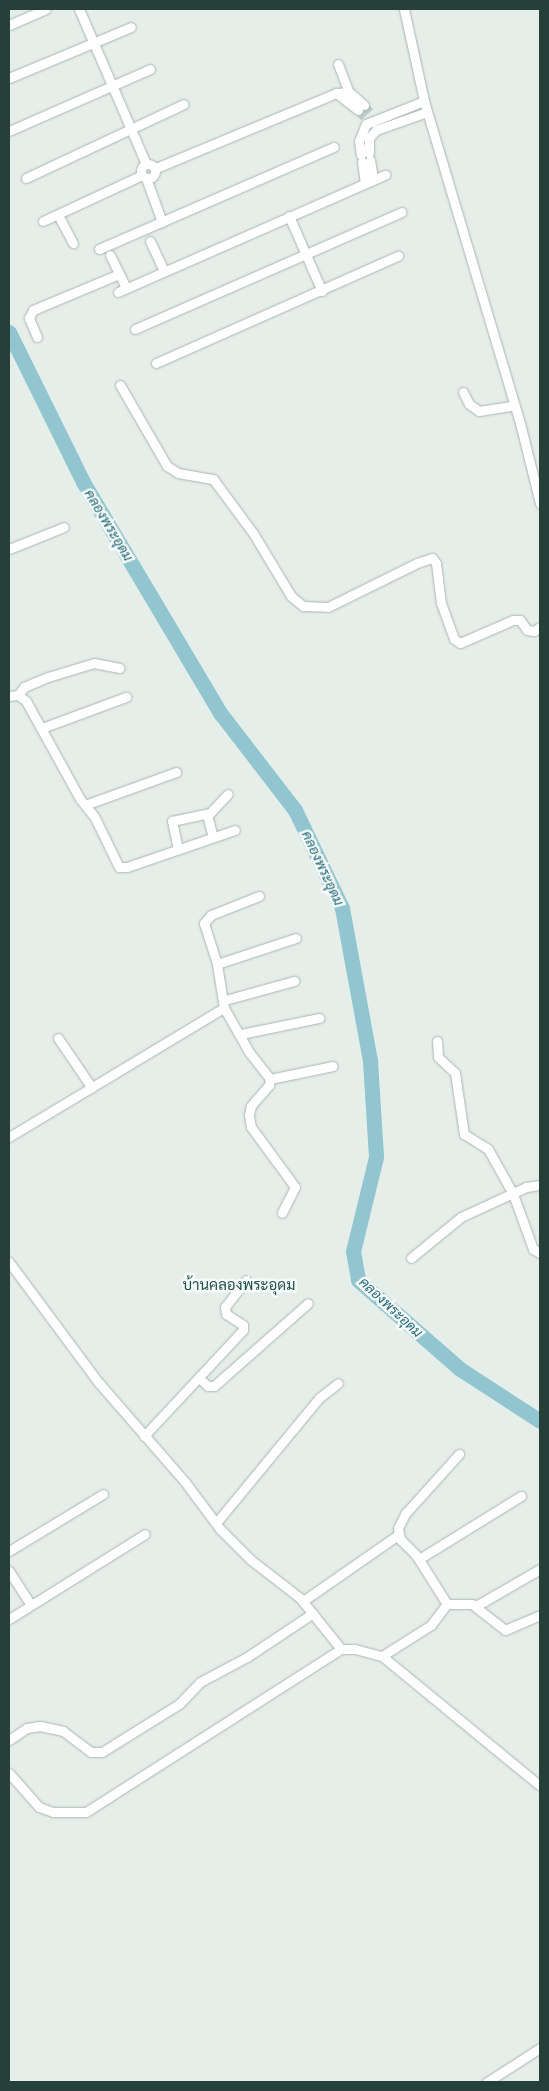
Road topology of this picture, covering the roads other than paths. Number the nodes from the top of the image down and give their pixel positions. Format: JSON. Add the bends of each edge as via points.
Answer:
{"nodes":[{"id":1,"x":46,"y":9,"type":"edge"},
{"id":2,"x":79,"y":9,"type":"edge"},
{"id":3,"x":404,"y":9,"type":"edge"},
{"id":4,"x":9,"y":25,"type":"edge"},
{"id":5,"x":131,"y":27,"type":"dead end"},
{"id":6,"x":95,"y":43,"type":"junction"},
{"id":7,"x":338,"y":64,"type":"dead end"},
{"id":8,"x":150,"y":69,"type":"dead end"},
{"id":9,"x":9,"y":78,"type":"edge"},
{"id":10,"x":112,"y":84,"type":"junction"},
{"id":11,"x":350,"y":97,"type":"junction"},
{"id":12,"x":424,"y":101,"type":"junction"},
{"id":13,"x":184,"y":104,"type":"dead end"},
{"id":14,"x":427,"y":112,"type":"junction"},
{"id":15,"x":367,"y":114,"type":"junction"},
{"id":16,"x":131,"y":129,"type":"junction"},
{"id":17,"x":379,"y":129,"type":"junction"},
{"id":18,"x":9,"y":131,"type":"edge"},
{"id":19,"x":334,"y":147,"type":"dead end"},
{"id":20,"x":365,"y":158,"type":"junction"},
{"id":21,"x":146,"y":164,"type":"junction"},
{"id":22,"x":156,"y":168,"type":"junction"},
{"id":23,"x":385,"y":175,"type":"dead end"},
{"id":24,"x":144,"y":176,"type":"junction"},
{"id":25,"x":26,"y":178,"type":"dead end"},
{"id":26,"x":369,"y":181,"type":"junction"},
{"id":27,"x":401,"y":212,"type":"dead end"},
{"id":28,"x":58,"y":214,"type":"junction"},
{"id":29,"x":289,"y":216,"type":"junction"},
{"id":30,"x":43,"y":221,"type":"dead end"},
{"id":31,"x":162,"y":222,"type":"junction"},
{"id":32,"x":150,"y":241,"type":"dead end"},
{"id":33,"x":73,"y":243,"type":"dead end"},
{"id":34,"x":99,"y":249,"type":"dead end"},
{"id":35,"x":110,"y":255,"type":"dead end"},
{"id":36,"x":306,"y":255,"type":"junction"},
{"id":37,"x":398,"y":256,"type":"dead end"},
{"id":38,"x":164,"y":272,"type":"junction"},
{"id":39,"x":119,"y":274,"type":"junction"},
{"id":40,"x":322,"y":291,"type":"junction"},
{"id":41,"x":135,"y":329,"type":"dead end"},
{"id":42,"x":38,"y":337,"type":"dead end"},
{"id":43,"x":156,"y":363,"type":"dead end"},
{"id":44,"x":120,"y":385,"type":"dead end"},
{"id":45,"x":463,"y":392,"type":"dead end"},
{"id":46,"x":515,"y":405,"type":"junction"},
{"id":47,"x":540,"y":503,"type":"edge"},
{"id":48,"x":64,"y":527,"type":"dead end"},
{"id":49,"x":9,"y":549,"type":"edge"},
{"id":50,"x":540,"y":627,"type":"edge"},
{"id":51,"x":120,"y":668,"type":"dead end"},
{"id":52,"x":13,"y":696,"type":"edge"},
{"id":53,"x":126,"y":697,"type":"dead end"},
{"id":54,"x":42,"y":728,"type":"junction"},
{"id":55,"x":176,"y":772,"type":"dead end"},
{"id":56,"x":228,"y":794,"type":"dead end"},
{"id":57,"x":85,"y":805,"type":"junction"},
{"id":58,"x":206,"y":815,"type":"junction"},
{"id":59,"x":235,"y":830,"type":"dead end"},
{"id":60,"x":213,"y":837,"type":"junction"},
{"id":61,"x":178,"y":850,"type":"junction"},
{"id":62,"x":259,"y":896,"type":"dead end"},
{"id":63,"x":296,"y":938,"type":"dead end"},
{"id":64,"x":218,"y":964,"type":"junction"},
{"id":65,"x":294,"y":980,"type":"dead end"},
{"id":66,"x":224,"y":1004,"type":"junction"},
{"id":67,"x":319,"y":1018,"type":"dead end"},
{"id":68,"x":241,"y":1034,"type":"junction"},
{"id":69,"x":58,"y":1038,"type":"dead end"},
{"id":70,"x":437,"y":1041,"type":"dead end"},
{"id":71,"x":333,"y":1066,"type":"dead end"},
{"id":72,"x":270,"y":1079,"type":"junction"},
{"id":73,"x":92,"y":1088,"type":"junction"},
{"id":74,"x":9,"y":1137,"type":"edge"},
{"id":75,"x":540,"y":1185,"type":"edge"},
{"id":76,"x":513,"y":1194,"type":"junction"},
{"id":77,"x":282,"y":1213,"type":"dead end"},
{"id":78,"x":540,"y":1253,"type":"edge"},
{"id":79,"x":411,"y":1258,"type":"dead end"},
{"id":80,"x":9,"y":1262,"type":"edge"},
{"id":81,"x":246,"y":1280,"type":"dead end"},
{"id":82,"x":308,"y":1303,"type":"dead end"},
{"id":83,"x":199,"y":1378,"type":"junction"},
{"id":84,"x":338,"y":1383,"type":"dead end"},
{"id":85,"x":144,"y":1436,"type":"junction"},
{"id":86,"x":459,"y":1454,"type":"dead end"},
{"id":87,"x":103,"y":1494,"type":"dead end"},
{"id":88,"x":521,"y":1496,"type":"dead end"},
{"id":89,"x":216,"y":1523,"type":"junction"},
{"id":90,"x":145,"y":1534,"type":"dead end"},
{"id":91,"x":398,"y":1535,"type":"junction"},
{"id":92,"x":9,"y":1551,"type":"edge"},
{"id":93,"x":419,"y":1559,"type":"junction"},
{"id":94,"x":540,"y":1569,"type":"edge"},
{"id":95,"x":9,"y":1571,"type":"edge"},
{"id":96,"x":303,"y":1601,"type":"junction"},
{"id":97,"x":447,"y":1604,"type":"junction"},
{"id":98,"x":31,"y":1605,"type":"junction"},
{"id":99,"x":476,"y":1606,"type":"junction"},
{"id":100,"x":313,"y":1612,"type":"junction"},
{"id":101,"x":540,"y":1615,"type":"edge"},
{"id":102,"x":9,"y":1620,"type":"edge"},
{"id":103,"x":341,"y":1648,"type":"junction"},
{"id":104,"x":382,"y":1656,"type":"junction"},
{"id":105,"x":9,"y":1740,"type":"edge"},
{"id":106,"x":9,"y":1773,"type":"edge"},
{"id":107,"x":540,"y":1786,"type":"edge"},
{"id":108,"x":540,"y":2048,"type":"edge"},
{"id":109,"x":487,"y":2082,"type":"edge"}],
"edges":[{"from":1,"to":4,"type":"street"},
{"from":2,"to":6,"type":"street"},
{"from":3,"to":12,"type":"street"},
{"from":5,"to":6,"type":"street"},
{"from":6,"to":9,"type":"street"},
{"from":6,"to":10,"type":"street"},
{"from":7,"to":11,"type":"street"},
{"from":8,"to":10,"type":"street"},
{"from":10,"to":16,"type":"street"},
{"from":10,"to":18,"type":"street"},
{"from":11,"to":15,"type":"street"},
{"from":11,"to":22,"type":"street","via":[[336,93]]},
{"from":12,"to":14,"type":"street"},
{"from":12,"to":15,"type":"street"},
{"from":13,"to":16,"type":"street"},
{"from":14,"to":17,"type":"street"},
{"from":14,"to":46,"type":"street"},
{"from":15,"to":17,"type":"street"},
{"from":15,"to":20,"type":"street","via":[[362,130]]},
{"from":16,"to":21,"type":"street"},
{"from":16,"to":25,"type":"street"},
{"from":17,"to":20,"type":"street","via":[[369,138]]},
{"from":19,"to":31,"type":"street"},
{"from":20,"to":26,"type":"street"},
{"from":21,"to":22,"type":"street"},
{"from":21,"to":24,"type":"street","via":[[142,168]]},
{"from":22,"to":24,"type":"street","via":[[154,176]]},
{"from":23,"to":26,"type":"street"},
{"from":24,"to":28,"type":"street"},
{"from":24,"to":31,"type":"street"},
{"from":26,"to":29,"type":"street"},
{"from":27,"to":36,"type":"street"},
{"from":28,"to":30,"type":"street"},
{"from":28,"to":33,"type":"street"},
{"from":29,"to":36,"type":"street"},
{"from":29,"to":38,"type":"street"},
{"from":31,"to":34,"type":"street"},
{"from":32,"to":38,"type":"street"},
{"from":35,"to":39,"type":"street"},
{"from":36,"to":40,"type":"street"},
{"from":36,"to":41,"type":"street"},
{"from":37,"to":40,"type":"street"},
{"from":38,"to":39,"type":"street","via":[[122,290]]},
{"from":39,"to":42,"type":"street","via":[[33,310],[29,318]]},
{"from":40,"to":43,"type":"street"},
{"from":44,"to":50,"type":"street","via":[[167,466],[178,473],[213,479],[253,533],[292,596],[303,606],[328,608],[432,558],[436,563],[441,603],[454,639],[460,643],[513,620],[520,620],[527,630],[534,631]]},
{"from":45,"to":46,"type":"street","via":[[469,404],[479,411]]},
{"from":46,"to":47,"type":"street"},
{"from":48,"to":49,"type":"street"},
{"from":51,"to":52,"type":"street","via":[[94,663],[48,677],[24,687]]},
{"from":52,"to":54,"type":"street","via":[[26,701]]},
{"from":53,"to":54,"type":"street"},
{"from":54,"to":57,"type":"street"},
{"from":55,"to":57,"type":"street"},
{"from":56,"to":58,"type":"street"},
{"from":57,"to":61,"type":"street","via":[[119,867]]},
{"from":58,"to":60,"type":"street"},
{"from":58,"to":61,"type":"street","via":[[172,821]]},
{"from":59,"to":60,"type":"street"},
{"from":60,"to":61,"type":"street"},
{"from":62,"to":64,"type":"street","via":[[205,921]]},
{"from":63,"to":64,"type":"street"},
{"from":64,"to":66,"type":"street"},
{"from":65,"to":66,"type":"street"},
{"from":66,"to":68,"type":"street"},
{"from":66,"to":73,"type":"street"},
{"from":67,"to":68,"type":"street"},
{"from":68,"to":72,"type":"street"},
{"from":69,"to":73,"type":"street"},
{"from":70,"to":76,"type":"street","via":[[438,1057],[455,1073],[464,1134],[488,1149]]},
{"from":71,"to":72,"type":"street"},
{"from":72,"to":77,"type":"street","via":[[269,1085],[251,1106],[249,1116],[251,1127],[295,1187]]},
{"from":73,"to":74,"type":"street"},
{"from":75,"to":76,"type":"street","via":[[526,1187]]},
{"from":76,"to":78,"type":"street","via":[[533,1249]]},
{"from":76,"to":79,"type":"street","via":[[461,1217]]},
{"from":80,"to":85,"type":"street","via":[[99,1383]]},
{"from":81,"to":83,"type":"street","via":[[225,1307],[226,1314],[243,1326],[243,1330]]},
{"from":82,"to":83,"type":"street","via":[[214,1386],[208,1386]]},
{"from":83,"to":85,"type":"street"},
{"from":84,"to":89,"type":"street","via":[[318,1398]]},
{"from":85,"to":89,"type":"street"},
{"from":86,"to":91,"type":"street","via":[[405,1514]]},
{"from":87,"to":92,"type":"street"},
{"from":88,"to":93,"type":"street"},
{"from":89,"to":96,"type":"street","via":[[238,1548]]},
{"from":90,"to":98,"type":"street"},
{"from":91,"to":93,"type":"street"},
{"from":91,"to":96,"type":"street"},
{"from":93,"to":97,"type":"street"},
{"from":94,"to":99,"type":"street"},
{"from":95,"to":98,"type":"street"},
{"from":96,"to":100,"type":"street"},
{"from":97,"to":99,"type":"street","via":[[462,1602]]},
{"from":97,"to":104,"type":"street","via":[[431,1625]]},
{"from":98,"to":102,"type":"street"},
{"from":99,"to":101,"type":"street","via":[[505,1630]]},
{"from":100,"to":103,"type":"street"},
{"from":100,"to":105,"type":"street","via":[[247,1657],[200,1682],[179,1704],[102,1752],[91,1752],[63,1731],[40,1726],[27,1728]]},
{"from":103,"to":104,"type":"street","via":[[367,1650]]},
{"from":103,"to":106,"type":"street","via":[[86,1812],[53,1812],[39,1807]]},
{"from":104,"to":107,"type":"street"},
{"from":108,"to":109,"type":"street"}]}
